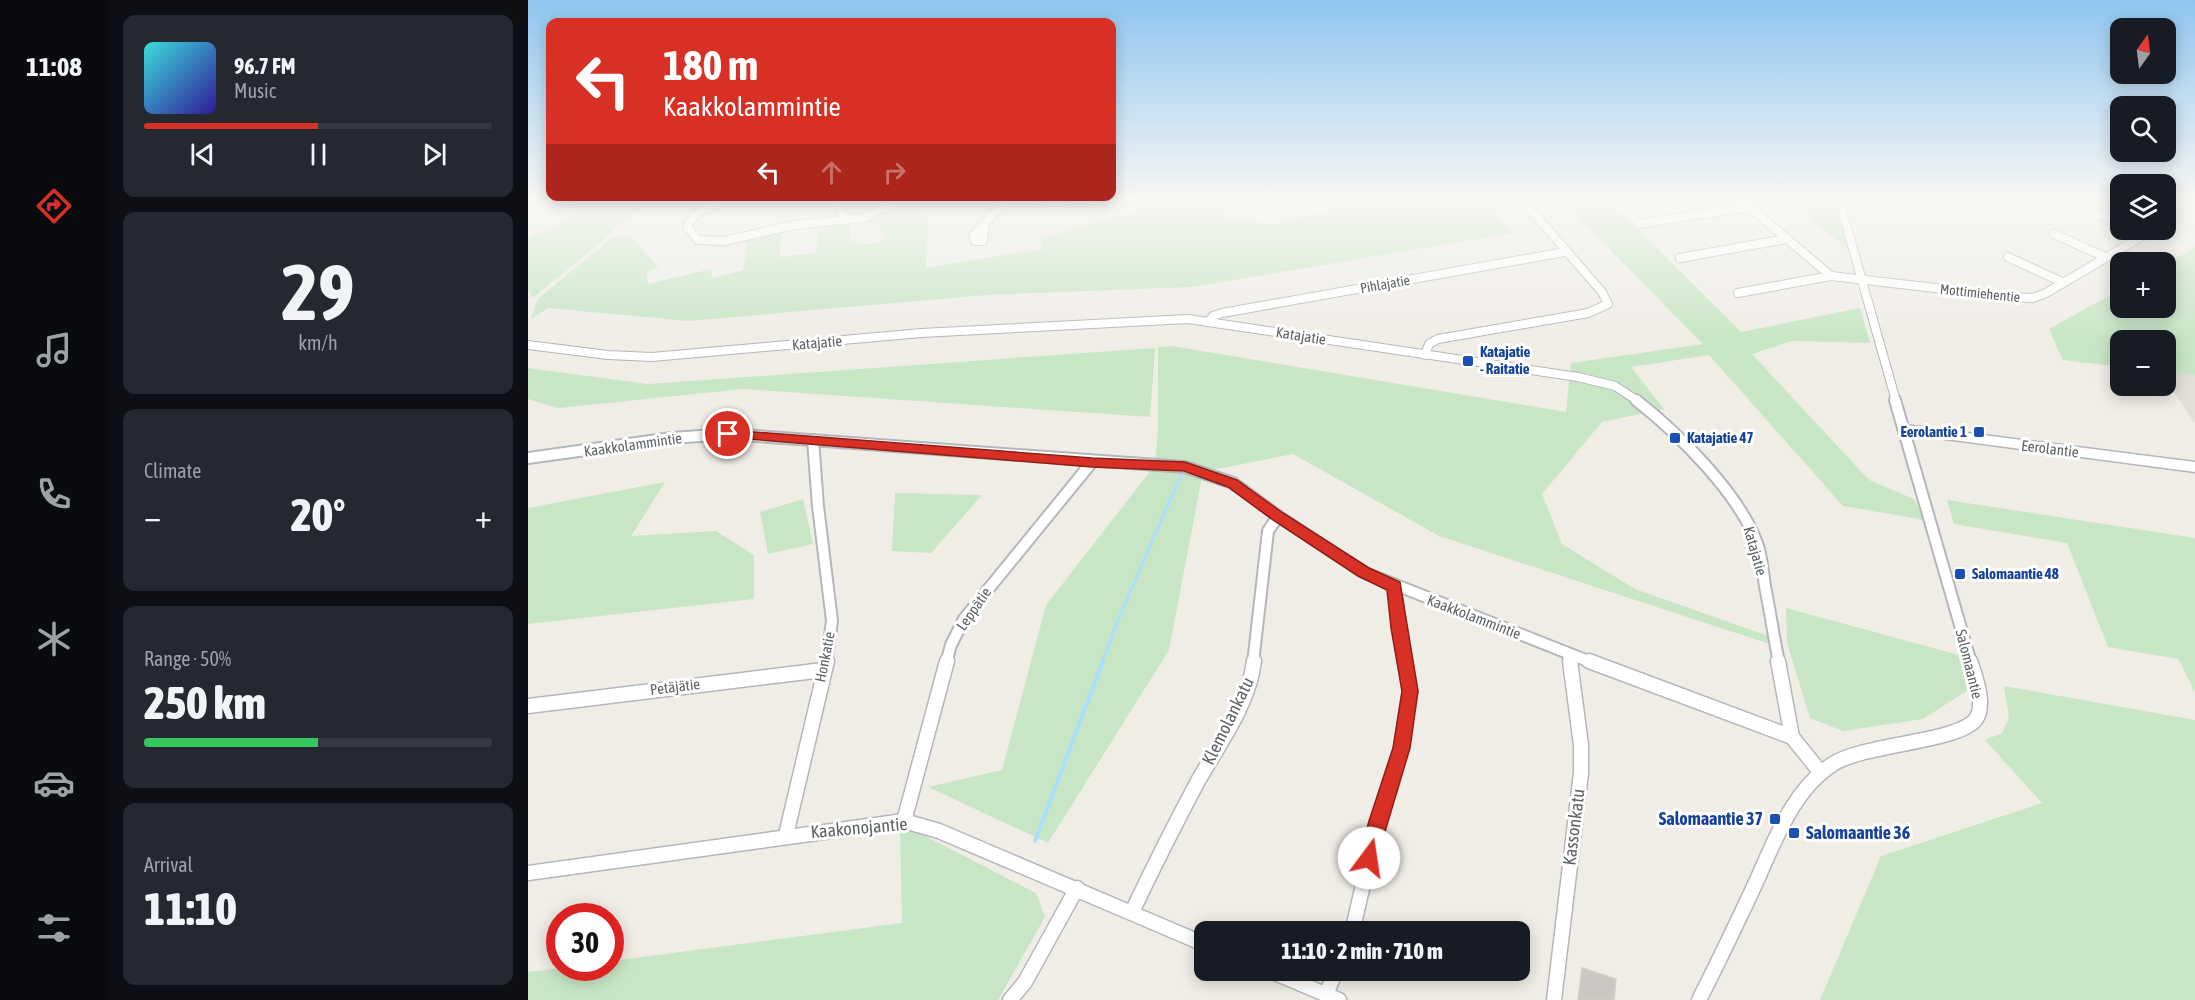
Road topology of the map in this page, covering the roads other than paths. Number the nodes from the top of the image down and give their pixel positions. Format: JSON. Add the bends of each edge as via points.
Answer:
{"nodes":[{"id":1,"x":1560,"y":246,"type":"edge"},
{"id":2,"x":1749,"y":246,"type":"edge"},
{"id":3,"x":1794,"y":246,"type":"edge"},
{"id":4,"x":1853,"y":246,"type":"edge"},
{"id":5,"x":2080,"y":246,"type":"edge"},
{"id":6,"x":2124,"y":246,"type":"edge"},
{"id":7,"x":1565,"y":252,"type":"junction"},
{"id":8,"x":2008,"y":257,"type":"dead end"},
{"id":9,"x":2105,"y":257,"type":"junction"},
{"id":10,"x":1680,"y":258,"type":"dead end"},
{"id":11,"x":1831,"y":276,"type":"junction"},
{"id":12,"x":1861,"y":281,"type":"junction"},
{"id":13,"x":2062,"y":282,"type":"junction"},
{"id":14,"x":1738,"y":293,"type":"dead end"},
{"id":15,"x":1208,"y":322,"type":"junction"},
{"id":16,"x":528,"y":345,"type":"edge"},
{"id":17,"x":1425,"y":355,"type":"junction"},
{"id":18,"x":1905,"y":430,"type":"junction"},
{"id":19,"x":813,"y":440,"type":"junction"},
{"id":20,"x":528,"y":458,"type":"edge"},
{"id":21,"x":1092,"y":462,"type":"junction"},
{"id":22,"x":2195,"y":468,"type":"edge"},
{"id":23,"x":1278,"y":516,"type":"junction"},
{"id":24,"x":1395,"y":586,"type":"junction"},
{"id":25,"x":1569,"y":654,"type":"junction"},
{"id":26,"x":823,"y":670,"type":"junction"},
{"id":27,"x":528,"y":705,"type":"edge"},
{"id":28,"x":1792,"y":737,"type":"junction"},
{"id":29,"x":1821,"y":773,"type":"junction"},
{"id":30,"x":904,"y":821,"type":"junction"},
{"id":31,"x":786,"y":835,"type":"junction"},
{"id":32,"x":528,"y":873,"type":"edge"},
{"id":33,"x":1077,"y":888,"type":"junction"},
{"id":34,"x":1132,"y":912,"type":"junction"},
{"id":35,"x":1355,"y":921,"type":"edge"},
{"id":36,"x":1194,"y":940,"type":"edge"},
{"id":37,"x":1294,"y":981,"type":"edge"},
{"id":38,"x":1334,"y":981,"type":"edge"},
{"id":39,"x":1332,"y":997,"type":"edge"},
{"id":40,"x":1010,"y":1000,"type":"edge"},
{"id":41,"x":1554,"y":1000,"type":"edge"},
{"id":42,"x":1700,"y":1000,"type":"edge"}],
"edges":[{"from":1,"to":7,"type":"street"},
{"from":2,"to":10,"type":"street"},
{"from":3,"to":11,"type":"street"},
{"from":4,"to":12,"type":"street","name":"Salomaantie"},
{"from":5,"to":9,"type":"street"},
{"from":6,"to":9,"type":"street","name":"Mottimiehentie"},
{"from":7,"to":15,"type":"street","name":"Pihlajatie","via":[[1222,313]]},
{"from":7,"to":17,"type":"street","via":[[1602,292],[1608,303],[1603,308],[1438,339],[1429,344]]},
{"from":8,"to":13,"type":"street"},
{"from":9,"to":13,"type":"street","name":"Mottimiehentie"},
{"from":11,"to":12,"type":"street","name":"Mottimiehentie"},
{"from":11,"to":14,"type":"street"},
{"from":12,"to":13,"type":"street","name":"Mottimiehentie","via":[[2033,298]]},
{"from":12,"to":18,"type":"street","name":"Salomaantie"},
{"from":15,"to":16,"type":"street","name":"Katajatie","via":[[1161,319],[983,330],[652,357]]},
{"from":15,"to":17,"type":"street","name":"Katajatie"},
{"from":17,"to":28,"type":"street","name":"Katajatie","via":[[1556,373],[1616,386],[1671,431],[1747,520],[1754,538]]},
{"from":18,"to":22,"type":"street","name":"Eerolantie"},
{"from":18,"to":29,"type":"street","name":"Salomaantie","via":[[1980,704],[1976,719],[1968,727],[1943,736],[1855,753]]},
{"from":19,"to":20,"type":"street","name":"Kaakkolammintie","via":[[728,434]]},
{"from":19,"to":21,"type":"street","name":"Kaakkolammintie"},
{"from":19,"to":26,"type":"street","name":"Honkatie","via":[[832,621]]},
{"from":21,"to":23,"type":"street","name":"Kaakkolammintie","via":[[1185,467],[1203,472],[1233,483]]},
{"from":21,"to":30,"type":"street","name":"Leppätie","via":[[964,619],[951,645]]},
{"from":23,"to":24,"type":"street","name":"Kaakkolammintie","via":[[1364,572]]},
{"from":23,"to":34,"type":"street","name":"Klemolankatu","via":[[1268,531],[1252,676]]},
{"from":24,"to":25,"type":"street","name":"Kaakkolammintie"},
{"from":24,"to":35,"type":"street","via":[[1410,691],[1401,748],[1378,821]]},
{"from":25,"to":28,"type":"street","name":"Kaakkolammintie"},
{"from":25,"to":41,"type":"street","name":"Kassonkatu","via":[[1581,773]]},
{"from":26,"to":27,"type":"street","name":"Petäjätie"},
{"from":26,"to":31,"type":"street","name":"Honkatie"},
{"from":28,"to":29,"type":"street","name":"Katajatie"},
{"from":29,"to":42,"type":"street","name":"Salomaantie","via":[[1792,808]]},
{"from":30,"to":31,"type":"street","name":"Kaakonojantie"},
{"from":30,"to":33,"type":"street","name":"Kaakonojantie","via":[[939,831]]},
{"from":31,"to":32,"type":"street","name":"Kaakonojantie"},
{"from":33,"to":34,"type":"street","name":"Kaakonojantie"},
{"from":33,"to":40,"type":"street","via":[[1025,982]]},
{"from":34,"to":36,"type":"street","name":"Kaakonojantie"},
{"from":37,"to":39,"type":"street"},
{"from":38,"to":39,"type":"street"}]}
